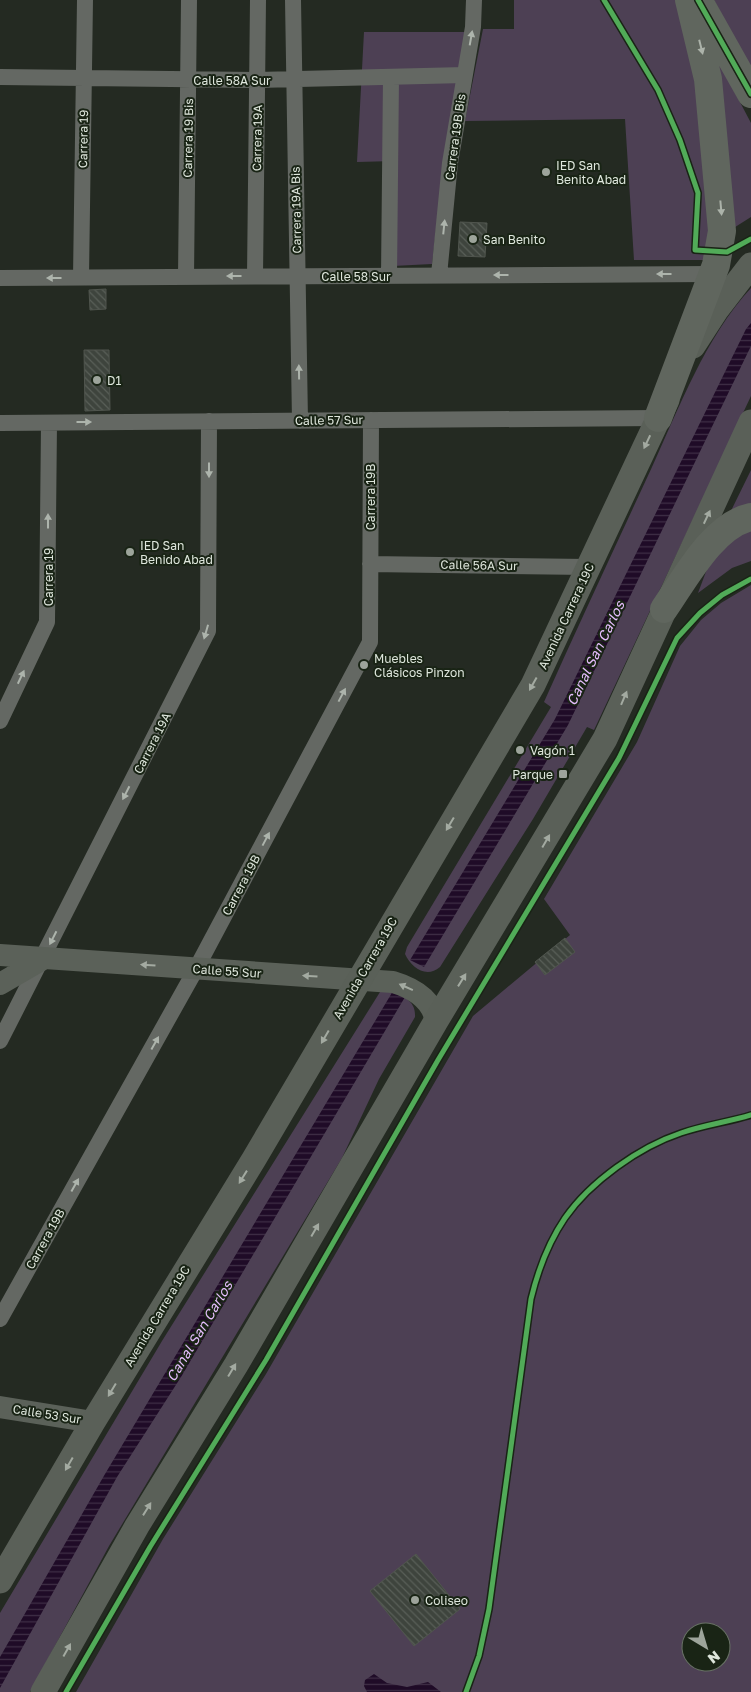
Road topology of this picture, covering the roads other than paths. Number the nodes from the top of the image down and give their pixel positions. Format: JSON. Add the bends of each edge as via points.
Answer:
{"nodes":[{"id":1,"x":84,"y":0,"type":"edge"},
{"id":2,"x":189,"y":0,"type":"edge"},
{"id":3,"x":258,"y":0,"type":"edge"},
{"id":4,"x":293,"y":0,"type":"edge"},
{"id":5,"x":474,"y":0,"type":"edge"},
{"id":6,"x":689,"y":0,"type":"edge"},
{"id":7,"x":698,"y":0,"type":"edge"},
{"id":8,"x":465,"y":75,"type":"junction"},
{"id":9,"x":0,"y":77,"type":"edge"},
{"id":10,"x":391,"y":77,"type":"junction"},
{"id":11,"x":84,"y":79,"type":"junction"},
{"id":12,"x":294,"y":79,"type":"junction"},
{"id":13,"x":188,"y":80,"type":"junction"},
{"id":14,"x":258,"y":80,"type":"junction"},
{"id":15,"x":751,"y":94,"type":"edge"},
{"id":16,"x":751,"y":265,"type":"edge"},
{"id":17,"x":712,"y":274,"type":"junction"},
{"id":18,"x":439,"y":275,"type":"junction"},
{"id":19,"x":255,"y":276,"type":"junction"},
{"id":20,"x":298,"y":276,"type":"junction"},
{"id":21,"x":389,"y":276,"type":"junction"},
{"id":22,"x":82,"y":277,"type":"junction"},
{"id":23,"x":186,"y":277,"type":"junction"},
{"id":24,"x":0,"y":278,"type":"edge"},
{"id":25,"x":658,"y":418,"type":"junction"},
{"id":26,"x":371,"y":420,"type":"junction"},
{"id":27,"x":209,"y":421,"type":"junction"},
{"id":28,"x":300,"y":421,"type":"junction"},
{"id":29,"x":751,"y":422,"type":"edge"},
{"id":30,"x":0,"y":423,"type":"edge"},
{"id":31,"x":49,"y":423,"type":"junction"},
{"id":32,"x":751,"y":517,"type":"edge"},
{"id":33,"x":370,"y":564,"type":"junction"},
{"id":34,"x":588,"y":567,"type":"junction"},
{"id":35,"x":664,"y":609,"type":"junction"},
{"id":36,"x":0,"y":721,"type":"edge"},
{"id":37,"x":0,"y":955,"type":"edge"},
{"id":38,"x":43,"y":958,"type":"junction"},
{"id":39,"x":196,"y":969,"type":"junction"},
{"id":40,"x":358,"y":980,"type":"junction"},
{"id":41,"x":0,"y":984,"type":"edge"},
{"id":42,"x":436,"y":1021,"type":"junction"},
{"id":43,"x":0,"y":1041,"type":"edge"},
{"id":44,"x":0,"y":1319,"type":"edge"},
{"id":45,"x":0,"y":1407,"type":"edge"},
{"id":46,"x":93,"y":1422,"type":"junction"},
{"id":47,"x":0,"y":1581,"type":"edge"},
{"id":48,"x":43,"y":1692,"type":"edge"}],
"edges":[{"from":1,"to":11,"type":"street","name":"Carrera 19"},
{"from":2,"to":13,"type":"street","name":"Carrera 19 Bis"},
{"from":3,"to":14,"type":"street","name":"Carrera 19A"},
{"from":4,"to":12,"type":"street","name":"Carrera 19A Bis"},
{"from":8,"to":5,"type":"street","name":"Carrera 19B Bis","one_way":true},
{"from":6,"to":17,"type":"highway","one_way":true,"via":[[708,79],[722,218],[721,244]]},
{"from":7,"to":15,"type":"highway"},
{"from":8,"to":10,"type":"street","name":"Calle 58A Sur"},
{"from":18,"to":8,"type":"street","name":"Carrera 19B Bis","one_way":true,"via":[[450,163]]},
{"from":9,"to":11,"type":"street","name":"Calle 58A Sur"},
{"from":10,"to":12,"type":"street","name":"Calle 58A Sur"},
{"from":10,"to":21,"type":"street"},
{"from":11,"to":13,"type":"street","name":"Calle 58A Sur"},
{"from":11,"to":22,"type":"street","name":"Carrera 19"},
{"from":12,"to":14,"type":"street","name":"Calle 58A Sur"},
{"from":12,"to":20,"type":"street","name":"Carrera 19A Bis"},
{"from":13,"to":14,"type":"street","name":"Calle 58A Sur"},
{"from":13,"to":23,"type":"street","name":"Carrera 19 Bis"},
{"from":14,"to":19,"type":"street","name":"Carrera 19A"},
{"from":16,"to":25,"type":"main road","name":"Avenida Carrera 19C","via":[[704,327]]},
{"from":17,"to":18,"type":"street","name":"Calle 58 Sur","one_way":true},
{"from":17,"to":25,"type":"highway"},
{"from":18,"to":21,"type":"street","name":"Calle 58 Sur"},
{"from":19,"to":20,"type":"street","name":"Calle 58 Sur"},
{"from":19,"to":23,"type":"street","name":"Calle 58 Sur","one_way":true},
{"from":20,"to":21,"type":"street","name":"Calle 58 Sur"},
{"from":28,"to":20,"type":"street","name":"Carrera 19A Bis","one_way":true},
{"from":22,"to":23,"type":"street","name":"Calle 58 Sur"},
{"from":22,"to":24,"type":"street","name":"Calle 58 Sur","one_way":true},
{"from":25,"to":26,"type":"street","name":"Calle 57 Sur"},
{"from":25,"to":34,"type":"main road","name":"Avenida Carrera 19C","one_way":true},
{"from":26,"to":28,"type":"street","name":"Calle 57 Sur"},
{"from":26,"to":33,"type":"street","name":"Carrera 19B"},
{"from":27,"to":28,"type":"street","name":"Calle 57 Sur"},
{"from":31,"to":27,"type":"street","name":"Calle 57 Sur","one_way":true},
{"from":27,"to":38,"type":"street","name":"Carrera 19A","one_way":true,"via":[[208,631]]},
{"from":35,"to":29,"type":"main road","one_way":true},
{"from":30,"to":31,"type":"street","name":"Calle 57 Sur"},
{"from":36,"to":31,"type":"street","name":"Carrera 19","one_way":true,"via":[[47,622]]},
{"from":32,"to":35,"type":"highway","via":[[739,520],[724,531],[693,567]]},
{"from":33,"to":34,"type":"street","name":"Calle 56A Sur"},
{"from":39,"to":33,"type":"street","name":"Carrera 19B","one_way":true,"via":[[370,642]]},
{"from":34,"to":40,"type":"main road","name":"Avenida Carrera 19C","one_way":true,"via":[[533,685]]},
{"from":42,"to":35,"type":"main road","one_way":true,"via":[[605,739]]},
{"from":37,"to":38,"type":"street","name":"Calle 55 Sur"},
{"from":39,"to":38,"type":"street","name":"Calle 55 Sur","one_way":true},
{"from":38,"to":41,"type":"street"},
{"from":38,"to":43,"type":"street","name":"Carrera 19A"},
{"from":40,"to":39,"type":"street","name":"Calle 55 Sur","one_way":true},
{"from":44,"to":39,"type":"street","name":"Carrera 19B","one_way":true},
{"from":42,"to":40,"type":"street","name":"Calle 55 Sur","one_way":true,"via":[[429,1004],[408,987],[392,982]]},
{"from":40,"to":46,"type":"main road","name":"Avenida Carrera 19C","one_way":true,"via":[[254,1159]]},
{"from":48,"to":42,"type":"main road","one_way":true,"via":[[137,1526],[240,1357]]},
{"from":45,"to":46,"type":"street","name":"Calle 53 Sur"},
{"from":46,"to":47,"type":"main road","name":"Avenida Carrera 19C","one_way":true}]}
